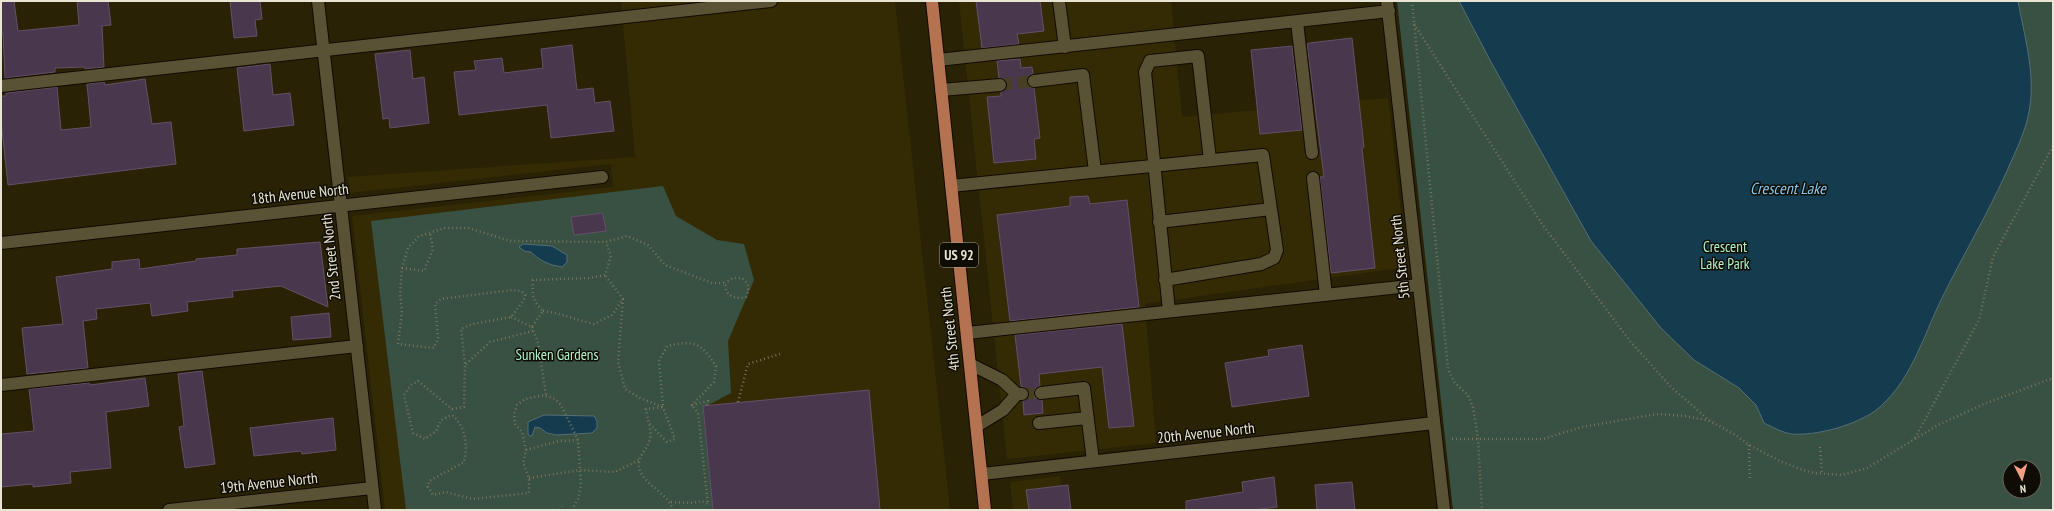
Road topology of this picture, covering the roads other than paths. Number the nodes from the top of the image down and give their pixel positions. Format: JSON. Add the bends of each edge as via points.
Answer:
{"nodes":[{"id":1,"x":318,"y":1,"type":"edge"},
{"id":2,"x":771,"y":1,"type":"edge"},
{"id":3,"x":932,"y":1,"type":"edge"},
{"id":4,"x":1059,"y":1,"type":"edge"},
{"id":5,"x":1388,"y":6,"type":"edge"},
{"id":6,"x":1297,"y":22,"type":"junction"},
{"id":7,"x":1065,"y":47,"type":"junction"},
{"id":8,"x":324,"y":51,"type":"junction"},
{"id":9,"x":938,"y":60,"type":"junction"},
{"id":10,"x":1034,"y":81,"type":"tunnel mouth"},
{"id":11,"x":1000,"y":85,"type":"tunnel mouth"},
{"id":12,"x":1,"y":86,"type":"edge"},
{"id":13,"x":941,"y":90,"type":"junction"},
{"id":14,"x":1312,"y":153,"type":"dead end"},
{"id":15,"x":1210,"y":160,"type":"junction"},
{"id":16,"x":1154,"y":165,"type":"junction"},
{"id":17,"x":1095,"y":171,"type":"junction"},
{"id":18,"x":602,"y":177,"type":"dead end"},
{"id":19,"x":1313,"y":178,"type":"dead end"},
{"id":20,"x":951,"y":186,"type":"junction"},
{"id":21,"x":341,"y":206,"type":"junction"},
{"id":22,"x":1271,"y":209,"type":"junction"},
{"id":23,"x":1159,"y":222,"type":"junction"},
{"id":24,"x":1,"y":243,"type":"edge"},
{"id":25,"x":1165,"y":280,"type":"junction"},
{"id":26,"x":1419,"y":285,"type":"junction"},
{"id":27,"x":1326,"y":295,"type":"junction"},
{"id":28,"x":1169,"y":311,"type":"junction"},
{"id":29,"x":967,"y":333,"type":"junction"},
{"id":30,"x":356,"y":346,"type":"junction"},
{"id":31,"x":970,"y":364,"type":"junction"},
{"id":32,"x":1,"y":385,"type":"edge"},
{"id":33,"x":1041,"y":393,"type":"tunnel mouth"},
{"id":34,"x":1087,"y":418,"type":"junction"},
{"id":35,"x":1039,"y":423,"type":"dead end"},
{"id":36,"x":1434,"y":423,"type":"junction"},
{"id":37,"x":977,"y":426,"type":"junction"},
{"id":38,"x":1093,"y":461,"type":"junction"},
{"id":39,"x":982,"y":474,"type":"junction"},
{"id":40,"x":372,"y":488,"type":"junction"},
{"id":41,"x":169,"y":510,"type":"edge"},
{"id":42,"x":374,"y":510,"type":"edge"},
{"id":43,"x":985,"y":510,"type":"edge"},
{"id":44,"x":1444,"y":510,"type":"edge"}],
"edges":[{"from":1,"to":8,"type":"street","name":"2nd Street North"},
{"from":2,"to":8,"type":"street"},
{"from":3,"to":9,"type":"main road","name":"4th Street North","number":"US 92"},
{"from":4,"to":7,"type":"street"},
{"from":5,"to":6,"type":"street"},
{"from":5,"to":26,"type":"street","name":"5th Street North"},
{"from":6,"to":7,"type":"street"},
{"from":6,"to":14,"type":"street"},
{"from":7,"to":9,"type":"street"},
{"from":8,"to":12,"type":"street"},
{"from":8,"to":21,"type":"street","name":"2nd Street North"},
{"from":9,"to":13,"type":"main road","name":"4th Street North","number":"US 92"},
{"from":10,"to":17,"type":"street","via":[[1083,75]]},
{"from":11,"to":13,"type":"street"},
{"from":13,"to":20,"type":"main road","name":"4th Street North","number":"US 92"},
{"from":15,"to":16,"type":"street"},
{"from":15,"to":16,"type":"street","via":[[1198,56],[1150,61],[1145,72]]},
{"from":15,"to":22,"type":"street","via":[[1263,155]]},
{"from":16,"to":17,"type":"street"},
{"from":16,"to":23,"type":"street"},
{"from":17,"to":20,"type":"street"},
{"from":18,"to":21,"type":"street","name":"18th Avenue North"},
{"from":19,"to":27,"type":"street"},
{"from":20,"to":29,"type":"main road","name":"4th Street North","number":"US 92"},
{"from":21,"to":24,"type":"street","name":"18th Avenue North"},
{"from":21,"to":30,"type":"street","name":"2nd Street North"},
{"from":22,"to":23,"type":"street"},
{"from":22,"to":25,"type":"street","via":[[1277,250],[1274,258],[1261,264]]},
{"from":23,"to":25,"type":"street"},
{"from":25,"to":28,"type":"street"},
{"from":26,"to":27,"type":"street"},
{"from":26,"to":36,"type":"street","name":"5th Street North"},
{"from":27,"to":28,"type":"street"},
{"from":28,"to":29,"type":"street"},
{"from":29,"to":31,"type":"main road","name":"4th Street North","number":"US 92"},
{"from":30,"to":32,"type":"street"},
{"from":30,"to":40,"type":"street","name":"2nd Street North"},
{"from":31,"to":37,"type":"main road","name":"4th Street North","number":"US 92"},
{"from":31,"to":37,"type":"street","via":[[1002,380],[1019,394],[1003,410]]},
{"from":33,"to":34,"type":"street","via":[[1084,388]]},
{"from":34,"to":35,"type":"street"},
{"from":34,"to":38,"type":"street"},
{"from":36,"to":38,"type":"street","name":"20th Avenue North"},
{"from":36,"to":44,"type":"street","name":"5th Street North"},
{"from":37,"to":39,"type":"main road","name":"4th Street North","number":"US 92"},
{"from":38,"to":39,"type":"street","name":"20th Avenue North"},
{"from":39,"to":43,"type":"main road","name":"4th Street North","number":"US 92"},
{"from":40,"to":41,"type":"street","name":"19th Avenue North"},
{"from":40,"to":42,"type":"street","name":"2nd Street North"}]}
